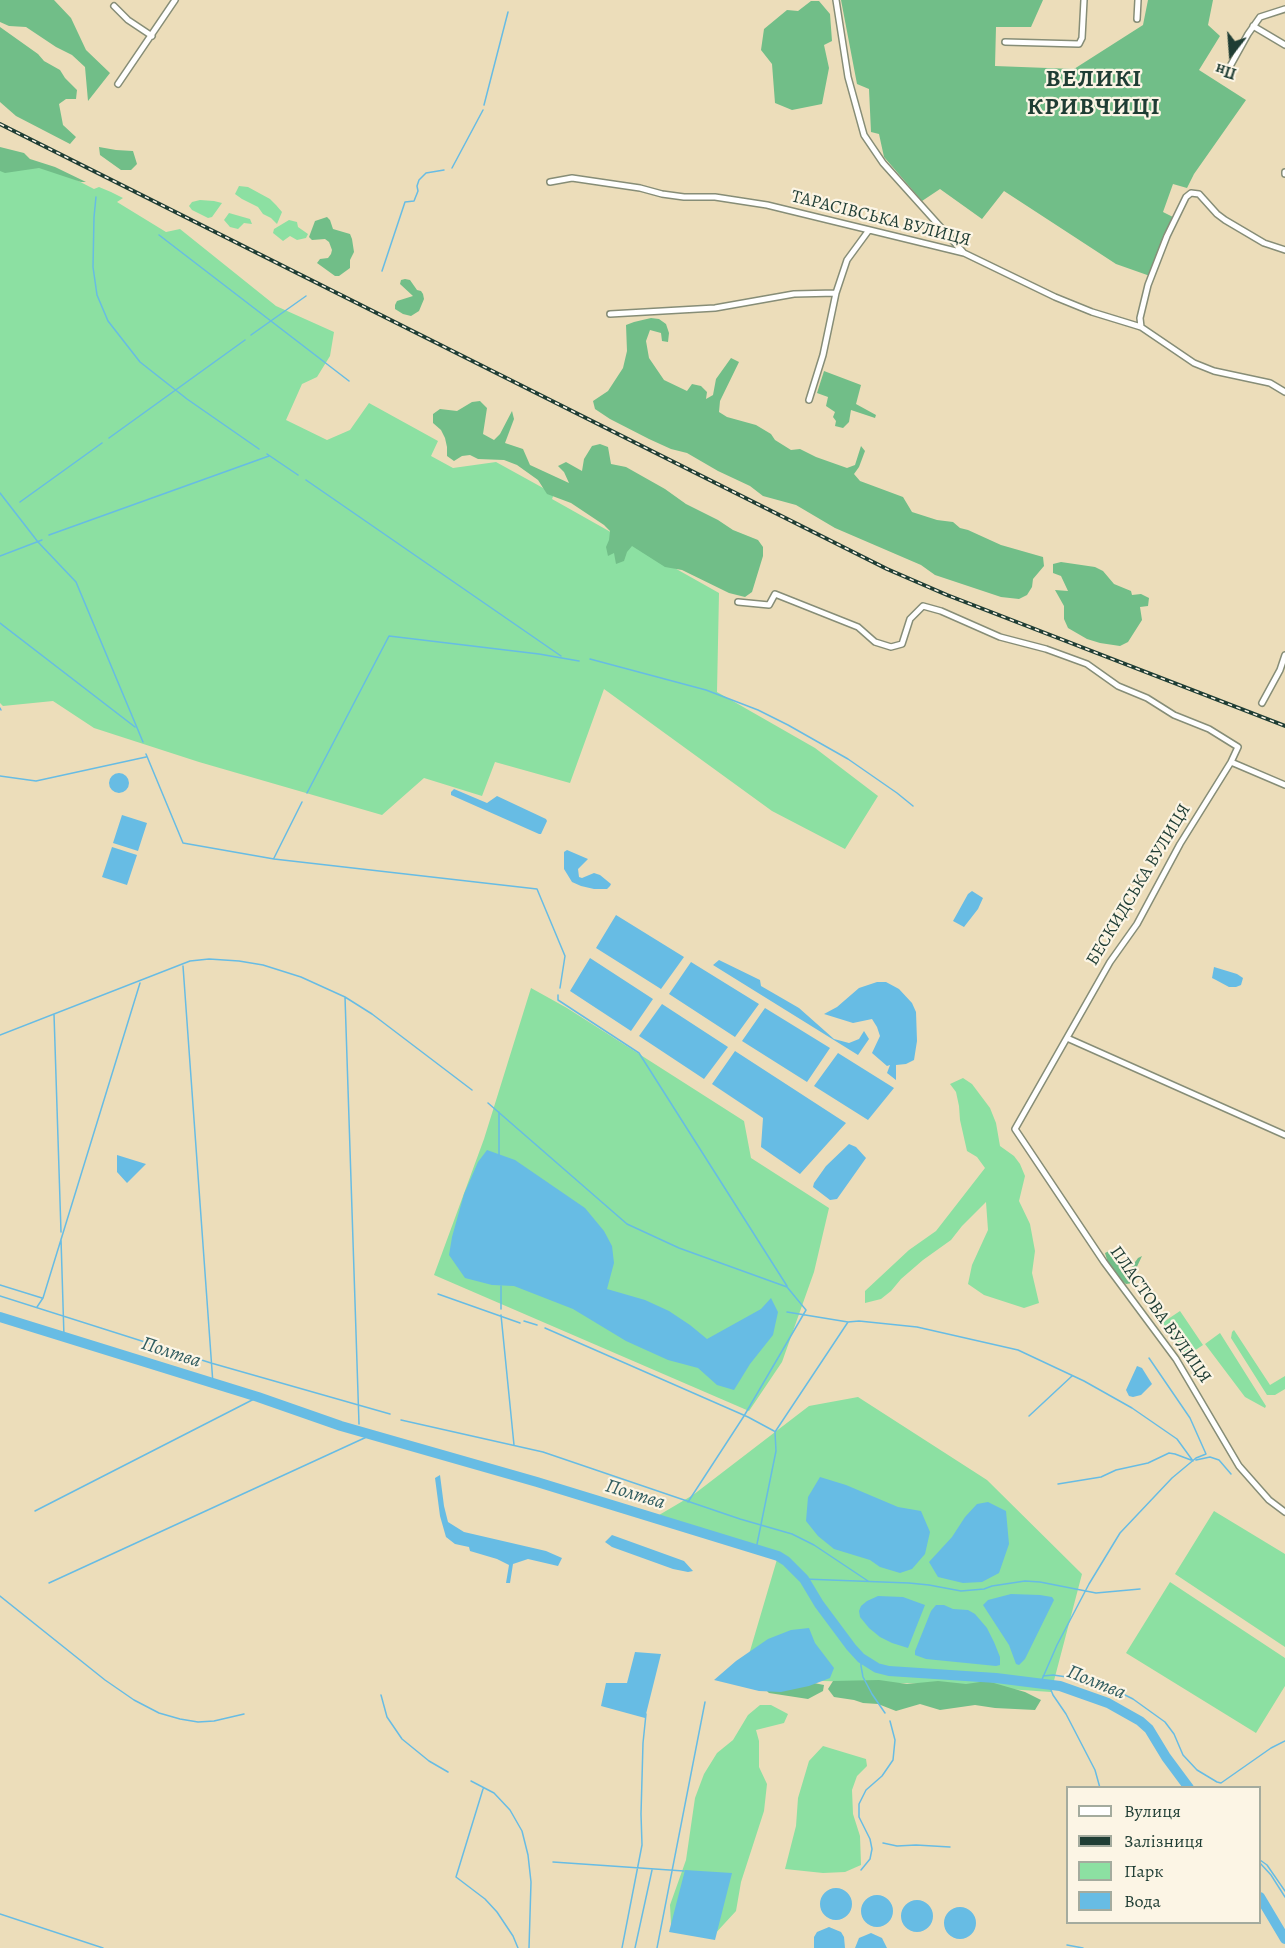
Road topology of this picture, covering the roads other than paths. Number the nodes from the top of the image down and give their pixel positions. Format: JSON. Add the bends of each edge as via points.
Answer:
{"nodes":[{"id":1,"x":175,"y":0,"type":"edge"},
{"id":2,"x":836,"y":0,"type":"edge"},
{"id":3,"x":1084,"y":0,"type":"edge"},
{"id":4,"x":1138,"y":0,"type":"edge"},
{"id":5,"x":114,"y":6,"type":"dead end"},
{"id":6,"x":1285,"y":9,"type":"edge"},
{"id":7,"x":1137,"y":19,"type":"dead end"},
{"id":8,"x":1253,"y":26,"type":"junction"},
{"id":9,"x":152,"y":36,"type":"junction"},
{"id":10,"x":1005,"y":42,"type":"dead end"},
{"id":11,"x":1285,"y":45,"type":"edge"},
{"id":12,"x":1228,"y":70,"type":"dead end"},
{"id":13,"x":118,"y":84,"type":"dead end"},
{"id":14,"x":550,"y":182,"type":"dead end"},
{"id":15,"x":869,"y":230,"type":"junction"},
{"id":16,"x":1285,"y":250,"type":"edge"},
{"id":17,"x":964,"y":253,"type":"junction"},
{"id":18,"x":836,"y":292,"type":"junction"},
{"id":19,"x":610,"y":314,"type":"dead end"},
{"id":20,"x":1141,"y":327,"type":"junction"},
{"id":21,"x":1285,"y":392,"type":"edge"},
{"id":22,"x":809,"y":400,"type":"dead end"},
{"id":23,"x":738,"y":602,"type":"dead end"},
{"id":24,"x":1285,"y":655,"type":"edge"},
{"id":25,"x":1262,"y":703,"type":"dead end"},
{"id":26,"x":1231,"y":762,"type":"junction"},
{"id":27,"x":1285,"y":785,"type":"edge"},
{"id":28,"x":1067,"y":1038,"type":"junction"},
{"id":29,"x":1015,"y":1129,"type":"joint"},
{"id":30,"x":1285,"y":1134,"type":"edge"},
{"id":31,"x":1285,"y":1512,"type":"edge"}],
"edges":[{"from":1,"to":9,"type":"street"},
{"from":2,"to":17,"type":"street","via":[[848,76],[864,135],[883,163]]},
{"from":3,"to":10,"type":"street","via":[[1079,44]]},
{"from":4,"to":7,"type":"street"},
{"from":5,"to":9,"type":"street"},
{"from":6,"to":8,"type":"street","via":[[1265,14]]},
{"from":8,"to":11,"type":"street"},
{"from":8,"to":12,"type":"street"},
{"from":9,"to":13,"type":"street"},
{"from":14,"to":15,"type":"street","name":"ТАРАСІВСЬКА ВУЛИЦЯ","via":[[572,178],[684,197],[738,200]]},
{"from":15,"to":17,"type":"street","name":"ТАРАСІВСЬКА ВУЛИЦЯ"},
{"from":15,"to":18,"type":"street","via":[[847,260]]},
{"from":16,"to":20,"type":"street","via":[[1264,243],[1225,220],[1199,194],[1191,194],[1167,236],[1148,285]]},
{"from":17,"to":20,"type":"street","name":"ТАРАСІВСЬКА ВУЛИЦЯ","via":[[1055,297]]},
{"from":18,"to":19,"type":"street","via":[[794,294],[714,308]]},
{"from":18,"to":22,"type":"street","via":[[824,355]]},
{"from":20,"to":21,"type":"street","name":"ТАРАСІВСЬКА ВУЛИЦЯ","via":[[1194,363],[1270,383]]},
{"from":23,"to":26,"type":"street","name":"БЕСКИДСЬКА ВУЛИЦЯ","via":[[769,605],[775,594],[858,627],[875,642],[891,647],[902,644],[910,619],[923,606],[941,611],[1000,637],[1087,664],[1118,686],[1238,747]]},
{"from":24,"to":25,"type":"street"},
{"from":26,"to":27,"type":"street"},
{"from":26,"to":28,"type":"street","name":"БЕСКИДСЬКА ВУЛИЦЯ"},
{"from":28,"to":29,"type":"street","name":"БЕСКИДСЬКА ВУЛИЦЯ"},
{"from":28,"to":30,"type":"street"},
{"from":29,"to":31,"type":"street","name":"ПЛАСТОВА ВУЛИЦЯ","via":[[1104,1262],[1176,1359],[1239,1466]]}]}
